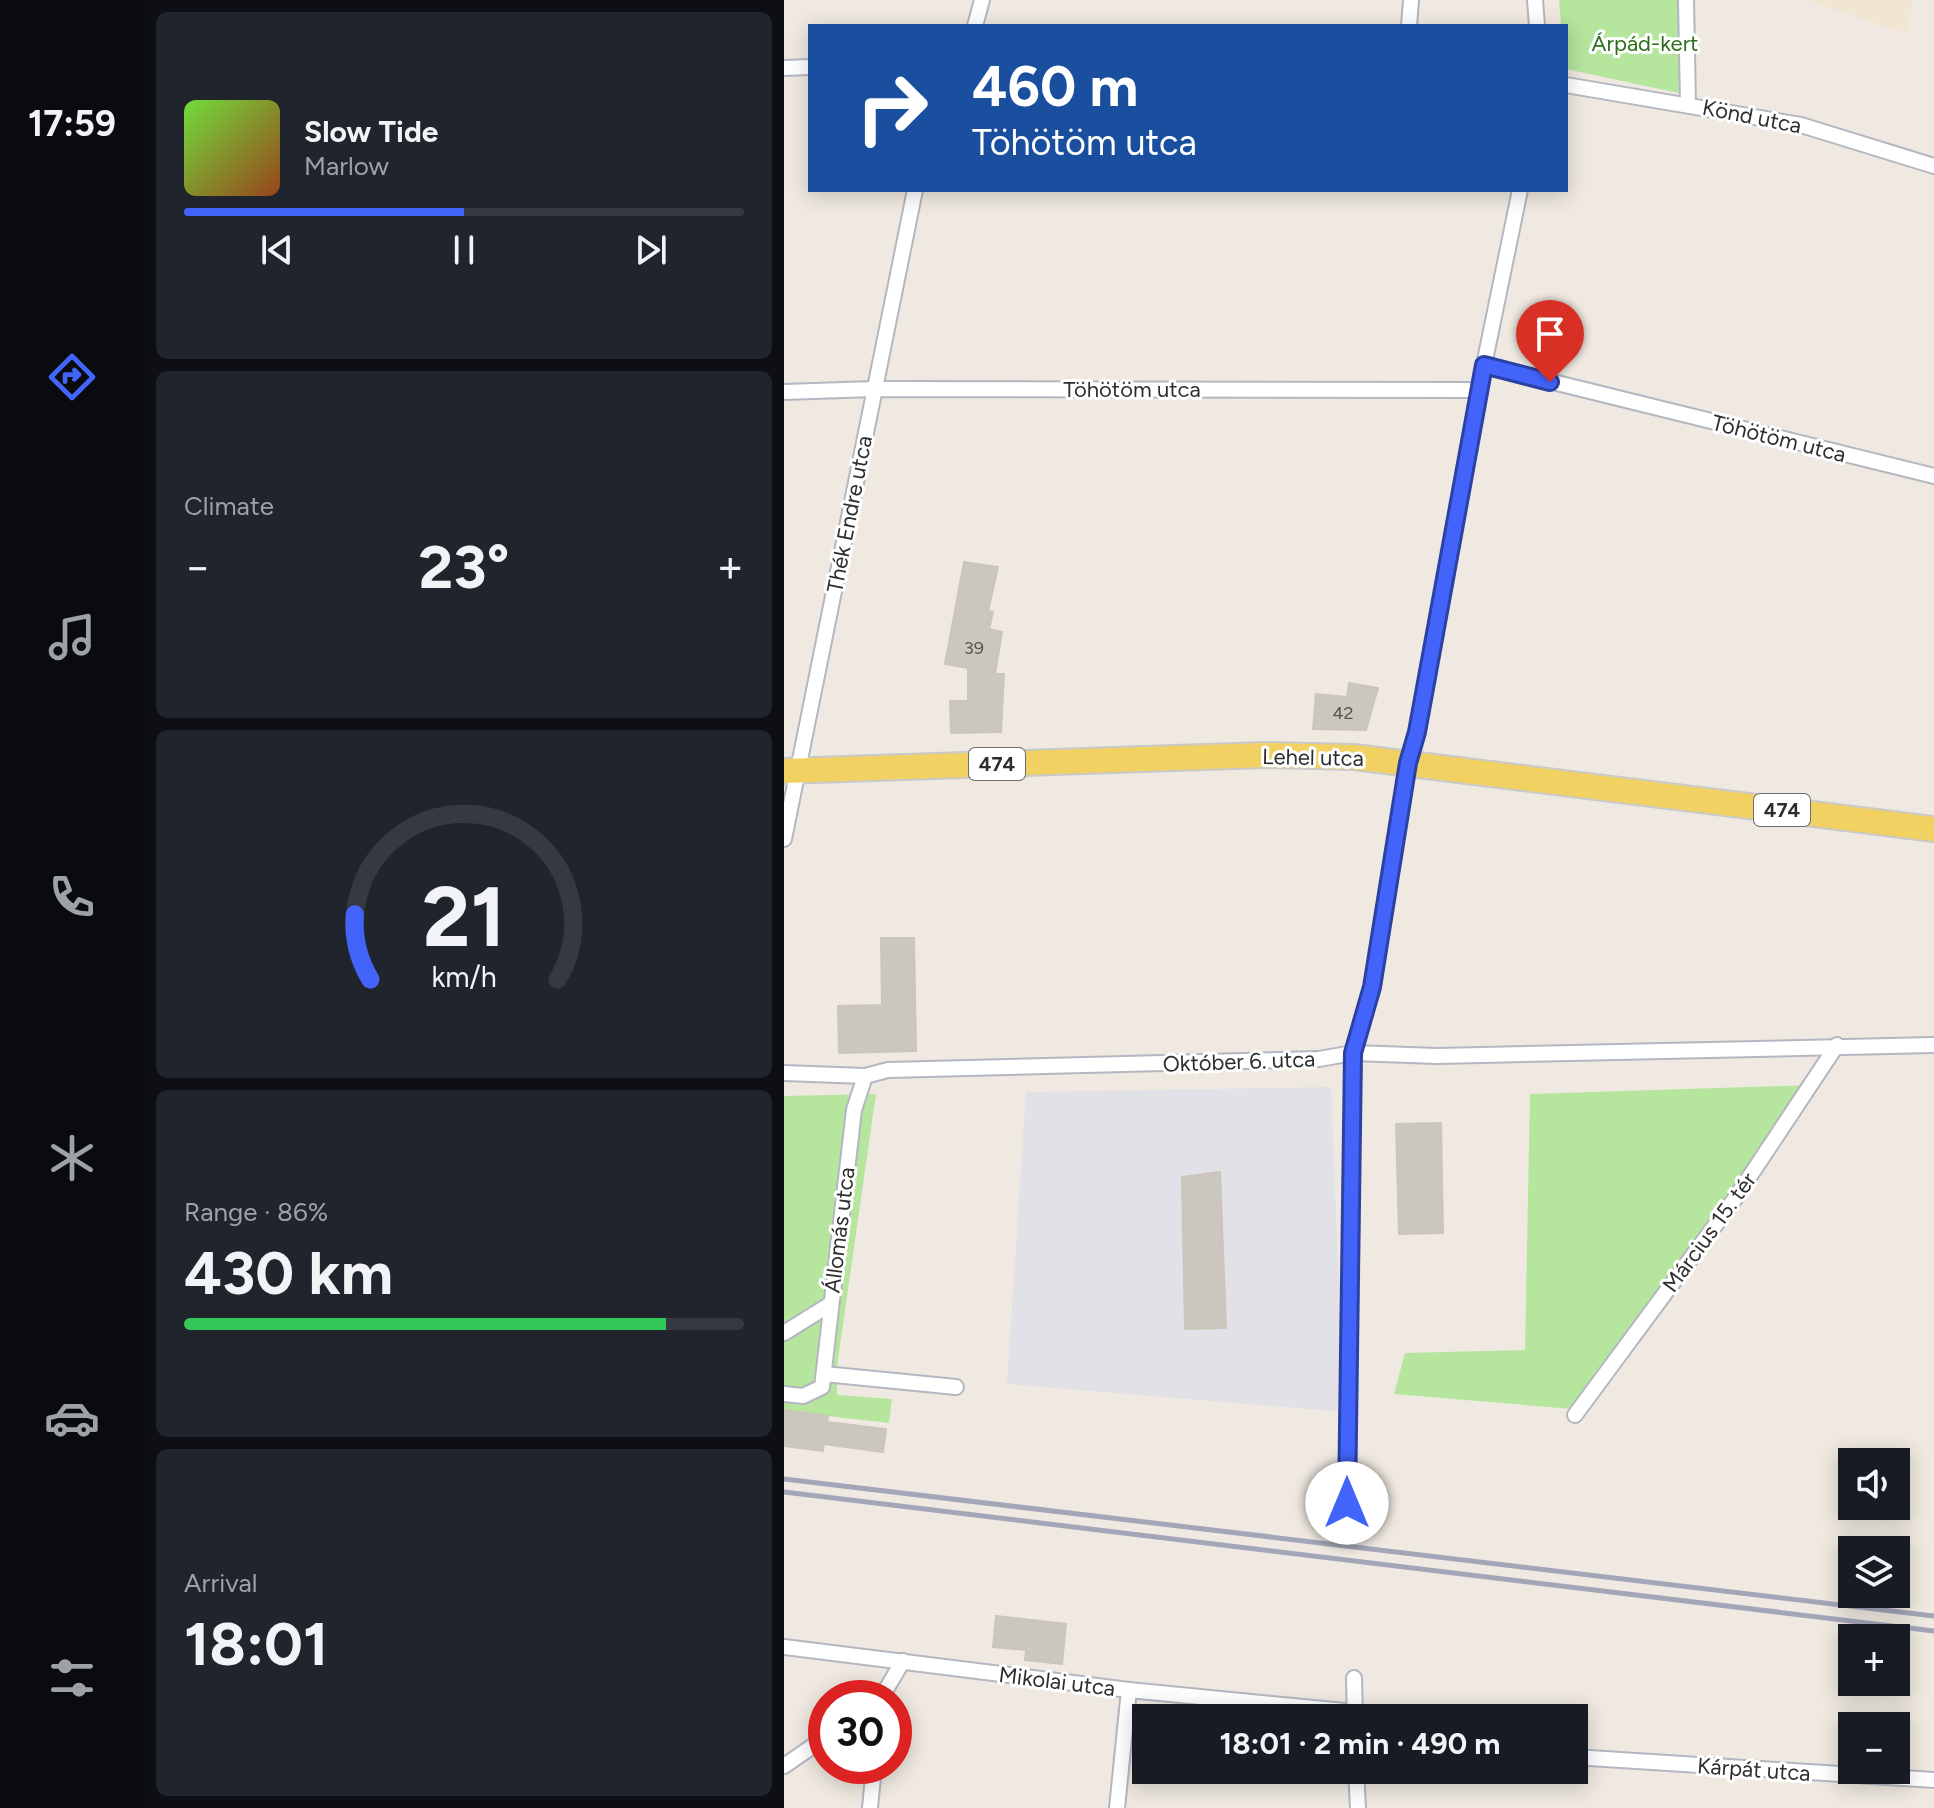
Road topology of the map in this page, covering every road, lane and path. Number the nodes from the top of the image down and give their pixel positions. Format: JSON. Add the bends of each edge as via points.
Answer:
{"nodes":[{"id":1,"x":982,"y":0,"type":"edge"},
{"id":2,"x":1411,"y":0,"type":"edge"},
{"id":3,"x":1535,"y":0,"type":"edge"},
{"id":4,"x":1686,"y":0,"type":"edge"},
{"id":5,"x":976,"y":24,"type":"edge"},
{"id":6,"x":1409,"y":24,"type":"edge"},
{"id":7,"x":1537,"y":24,"type":"edge"},
{"id":8,"x":808,"y":67,"type":"edge"},
{"id":9,"x":784,"y":68,"type":"edge"},
{"id":10,"x":1568,"y":85,"type":"edge"},
{"id":11,"x":1688,"y":104,"type":"junction"},
{"id":12,"x":1934,"y":166,"type":"edge"},
{"id":13,"x":915,"y":192,"type":"edge"},
{"id":14,"x":1520,"y":192,"type":"edge"},
{"id":15,"x":1484,"y":365,"type":"junction"},
{"id":16,"x":874,"y":389,"type":"junction"},
{"id":17,"x":1479,"y":390,"type":"junction"},
{"id":18,"x":784,"y":392,"type":"edge"},
{"id":19,"x":1934,"y":476,"type":"edge"},
{"id":20,"x":1408,"y":763,"type":"junction"},
{"id":21,"x":791,"y":771,"type":"edge"},
{"id":22,"x":1934,"y":829,"type":"edge"},
{"id":23,"x":784,"y":839,"type":"edge"},
{"id":24,"x":1837,"y":1045,"type":"junction"},
{"id":25,"x":1934,"y":1045,"type":"edge"},
{"id":26,"x":1353,"y":1053,"type":"junction"},
{"id":27,"x":784,"y":1073,"type":"edge"},
{"id":28,"x":865,"y":1076,"type":"junction"},
{"id":29,"x":829,"y":1305,"type":"junction"},
{"id":30,"x":784,"y":1333,"type":"edge"},
{"id":31,"x":823,"y":1380,"type":"junction"},
{"id":32,"x":956,"y":1387,"type":"dead end"},
{"id":33,"x":784,"y":1394,"type":"edge"},
{"id":34,"x":1575,"y":1415,"type":"dead end"},
{"id":35,"x":1347,"y":1503,"type":"dead end"},
{"id":36,"x":784,"y":1647,"type":"edge"},
{"id":37,"x":903,"y":1661,"type":"junction"},
{"id":38,"x":1354,"y":1678,"type":"dead end"},
{"id":39,"x":892,"y":1680,"type":"edge"},
{"id":40,"x":1129,"y":1690,"type":"junction"},
{"id":41,"x":1256,"y":1704,"type":"edge"},
{"id":42,"x":1355,"y":1704,"type":"edge"},
{"id":43,"x":808,"y":1749,"type":"edge"},
{"id":44,"x":1588,"y":1758,"type":"edge"},
{"id":45,"x":784,"y":1766,"type":"edge"},
{"id":46,"x":1934,"y":1780,"type":"edge"},
{"id":47,"x":872,"y":1784,"type":"edge"},
{"id":48,"x":1357,"y":1784,"type":"edge"},
{"id":49,"x":870,"y":1808,"type":"edge"},
{"id":50,"x":1117,"y":1808,"type":"edge"},
{"id":51,"x":1358,"y":1808,"type":"edge"}],
"edges":[{"from":1,"to":5,"type":"street"},
{"from":2,"to":6,"type":"street"},
{"from":3,"to":7,"type":"street"},
{"from":4,"to":11,"type":"street"},
{"from":8,"to":9,"type":"street"},
{"from":10,"to":11,"type":"street","name":"Könd utca"},
{"from":11,"to":12,"type":"street","name":"Könd utca","via":[[1801,125]]},
{"from":13,"to":16,"type":"street","name":"Thék Endre utca"},
{"from":14,"to":15,"type":"street"},
{"from":15,"to":17,"type":"street"},
{"from":15,"to":19,"type":"street","name":"Töhötöm utca"},
{"from":16,"to":17,"type":"street","name":"Töhötöm utca"},
{"from":16,"to":18,"type":"street","name":"Töhötöm utca"},
{"from":16,"to":21,"type":"street","name":"Thék Endre utca"},
{"from":17,"to":20,"type":"street"},
{"from":20,"to":21,"type":"main road","name":"Lehel utca","number":"474","via":[[1265,755]]},
{"from":20,"to":22,"type":"main road","name":"Lehel utca","number":"474"},
{"from":20,"to":26,"type":"street","via":[[1372,987]]},
{"from":21,"to":23,"type":"street","name":"Thék Endre utca"},
{"from":24,"to":25,"type":"street","name":"Október 6. utca"},
{"from":24,"to":26,"type":"street","name":"Október 6. utca","via":[[1437,1056]]},
{"from":24,"to":34,"type":"street","name":"Március 15. tér","via":[[1734,1200]]},
{"from":26,"to":28,"type":"street","name":"Október 6. utca","via":[[1319,1059],[888,1070]]},
{"from":26,"to":35,"type":"street"},
{"from":27,"to":28,"type":"street","name":"Október 6. utca"},
{"from":28,"to":29,"type":"street","name":"Állomás utca","via":[[857,1093]]},
{"from":29,"to":30,"type":"street"},
{"from":29,"to":31,"type":"street","name":"Állomás utca"},
{"from":31,"to":32,"type":"street"},
{"from":31,"to":33,"type":"street","via":[[803,1396]]},
{"from":36,"to":37,"type":"street","name":"Mikolai utca"},
{"from":37,"to":39,"type":"street"},
{"from":37,"to":40,"type":"street","name":"Mikolai utca"},
{"from":38,"to":42,"type":"street"},
{"from":40,"to":41,"type":"street","name":"Mikolai utca"},
{"from":40,"to":50,"type":"street"},
{"from":43,"to":45,"type":"street"},
{"from":44,"to":46,"type":"street","name":"Kárpát utca"},
{"from":47,"to":49,"type":"street"},
{"from":48,"to":51,"type":"street"}]}
